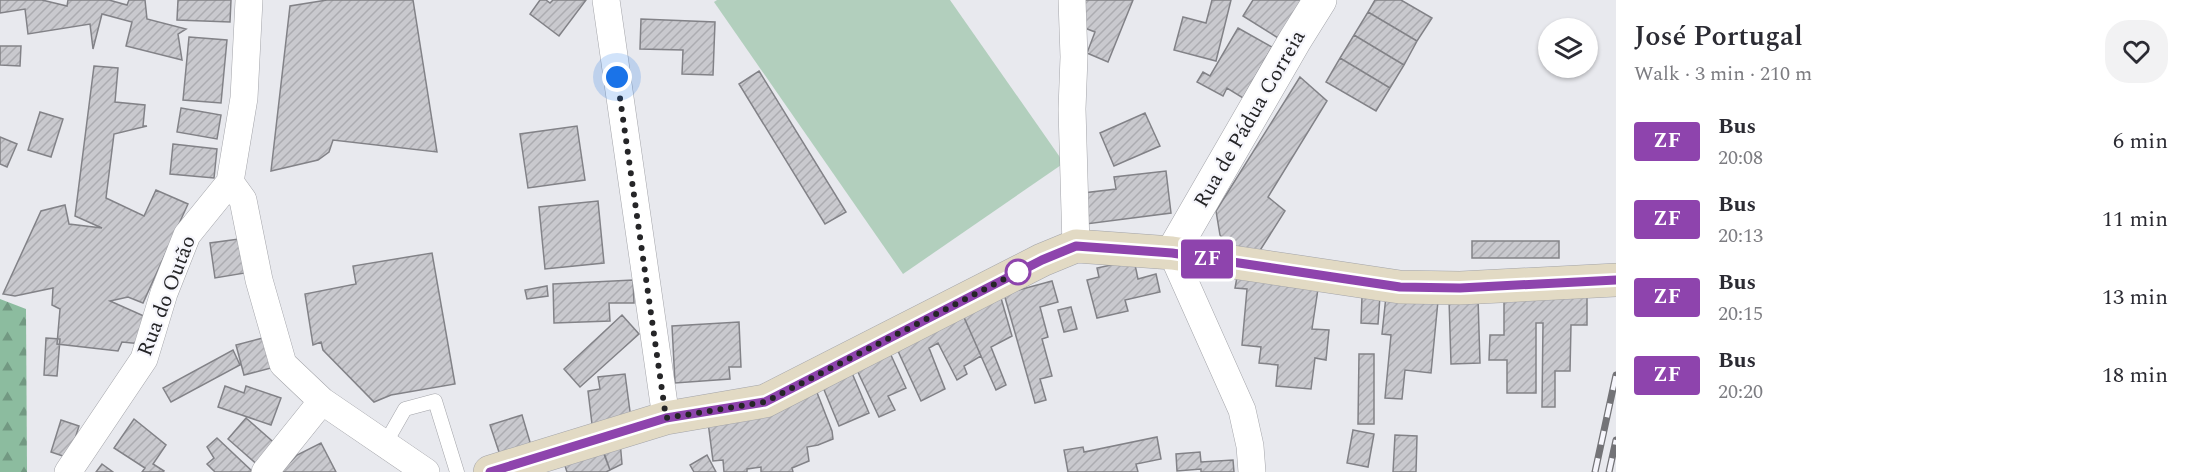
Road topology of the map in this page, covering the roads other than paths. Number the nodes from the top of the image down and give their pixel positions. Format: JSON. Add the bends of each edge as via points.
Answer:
{"nodes":[{"id":1,"x":249,"y":0,"type":"edge"},
{"id":2,"x":606,"y":0,"type":"edge"},
{"id":3,"x":1072,"y":0,"type":"edge"},
{"id":4,"x":1320,"y":0,"type":"edge"},
{"id":5,"x":230,"y":182,"type":"junction"},
{"id":6,"x":1076,"y":246,"type":"junction"},
{"id":7,"x":1172,"y":253,"type":"junction"},
{"id":8,"x":1612,"y":280,"type":"edge"},
{"id":9,"x":322,"y":401,"type":"junction"},
{"id":10,"x":666,"y":418,"type":"junction"},
{"id":11,"x":386,"y":444,"type":"junction"},
{"id":12,"x":69,"y":472,"type":"edge"},
{"id":13,"x":265,"y":472,"type":"edge"},
{"id":14,"x":426,"y":472,"type":"edge"},
{"id":15,"x":457,"y":472,"type":"edge"},
{"id":16,"x":490,"y":472,"type":"edge"},
{"id":17,"x":1252,"y":472,"type":"edge"}],
"edges":[{"from":1,"to":5,"type":"street","via":[[244,98]]},
{"from":2,"to":10,"type":"street"},
{"from":3,"to":6,"type":"street"},
{"from":4,"to":7,"type":"street","name":"Rua de Pádua Correia"},
{"from":5,"to":9,"type":"street","via":[[243,200],[259,280],[284,364]]},
{"from":5,"to":12,"type":"street","name":"Rua do Outão","via":[[187,235],[144,359]]},
{"from":6,"to":7,"type":"main road"},
{"from":6,"to":10,"type":"main road","via":[[765,402]]},
{"from":7,"to":8,"type":"main road","via":[[1400,287]]},
{"from":7,"to":17,"type":"street","via":[[1242,410]]},
{"from":9,"to":11,"type":"street"},
{"from":9,"to":13,"type":"street"},
{"from":10,"to":16,"type":"main road"},
{"from":11,"to":14,"type":"street"},
{"from":11,"to":15,"type":"lane","via":[[405,409],[435,402]]}]}
